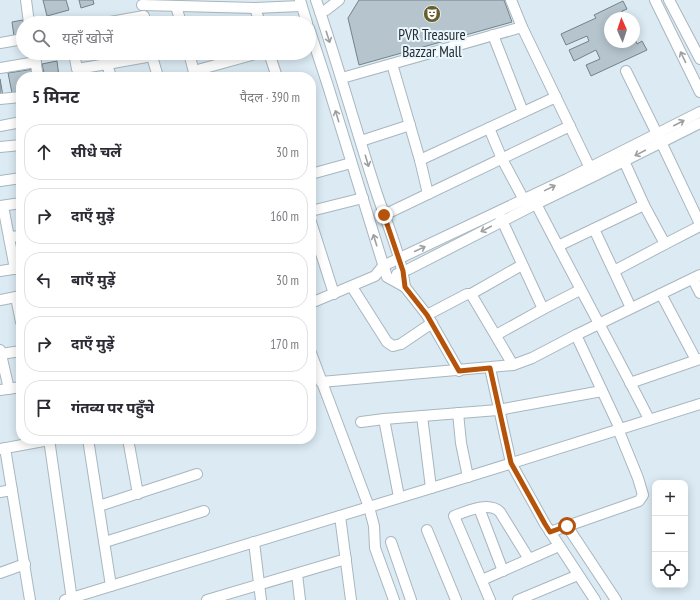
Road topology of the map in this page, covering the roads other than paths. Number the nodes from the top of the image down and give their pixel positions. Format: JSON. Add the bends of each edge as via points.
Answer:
{"nodes":[{"id":1,"x":26,"y":0,"type":"edge"},
{"id":2,"x":316,"y":0,"type":"edge"},
{"id":3,"x":339,"y":0,"type":"edge"},
{"id":4,"x":511,"y":0,"type":"edge"},
{"id":5,"x":655,"y":0,"type":"edge"},
{"id":6,"x":669,"y":0,"type":"edge"},
{"id":7,"x":141,"y":2,"type":"edge"},
{"id":8,"x":300,"y":3,"type":"edge"},
{"id":9,"x":176,"y":6,"type":"junction"},
{"id":10,"x":255,"y":8,"type":"junction"},
{"id":11,"x":320,"y":12,"type":"junction"},
{"id":12,"x":28,"y":16,"type":"edge"},
{"id":13,"x":144,"y":16,"type":"edge"},
{"id":14,"x":179,"y":16,"type":"edge"},
{"id":15,"x":258,"y":16,"type":"edge"},
{"id":16,"x":305,"y":16,"type":"edge"},
{"id":17,"x":522,"y":27,"type":"junction"},
{"id":18,"x":493,"y":35,"type":"junction"},
{"id":19,"x":16,"y":40,"type":"edge"},
{"id":20,"x":0,"y":43,"type":"edge"},
{"id":21,"x":316,"y":49,"type":"edge"},
{"id":22,"x":700,"y":59,"type":"edge"},
{"id":23,"x":25,"y":60,"type":"edge"},
{"id":24,"x":35,"y":60,"type":"edge"},
{"id":25,"x":75,"y":60,"type":"edge"},
{"id":26,"x":127,"y":60,"type":"edge"},
{"id":27,"x":153,"y":60,"type":"edge"},
{"id":28,"x":191,"y":60,"type":"edge"},
{"id":29,"x":237,"y":60,"type":"edge"},
{"id":30,"x":271,"y":60,"type":"edge"},
{"id":31,"x":107,"y":64,"type":"junction"},
{"id":32,"x":392,"y":64,"type":"junction"},
{"id":33,"x":0,"y":68,"type":"edge"},
{"id":34,"x":626,"y":71,"type":"dead end"},
{"id":35,"x":37,"y":72,"type":"edge"},
{"id":36,"x":78,"y":72,"type":"edge"},
{"id":37,"x":81,"y":72,"type":"edge"},
{"id":38,"x":109,"y":72,"type":"edge"},
{"id":39,"x":156,"y":72,"type":"edge"},
{"id":40,"x":194,"y":72,"type":"edge"},
{"id":41,"x":200,"y":72,"type":"edge"},
{"id":42,"x":275,"y":72,"type":"edge"},
{"id":43,"x":342,"y":78,"type":"junction"},
{"id":44,"x":700,"y":92,"type":"edge"},
{"id":45,"x":556,"y":96,"type":"junction"},
{"id":46,"x":16,"y":97,"type":"edge"},
{"id":47,"x":0,"y":99,"type":"edge"},
{"id":48,"x":523,"y":112,"type":"junction"},
{"id":49,"x":700,"y":112,"type":"edge"},
{"id":50,"x":16,"y":123,"type":"edge"},
{"id":51,"x":700,"y":123,"type":"edge"},
{"id":52,"x":410,"y":125,"type":"junction"},
{"id":53,"x":0,"y":126,"type":"edge"},
{"id":54,"x":570,"y":126,"type":"junction"},
{"id":55,"x":489,"y":128,"type":"junction"},
{"id":56,"x":659,"y":138,"type":"junction"},
{"id":57,"x":361,"y":141,"type":"junction"},
{"id":58,"x":16,"y":145,"type":"edge"},
{"id":59,"x":0,"y":147,"type":"edge"},
{"id":60,"x":502,"y":159,"type":"junction"},
{"id":61,"x":420,"y":160,"type":"junction"},
{"id":62,"x":624,"y":161,"type":"junction"},
{"id":63,"x":351,"y":163,"type":"junction"},
{"id":64,"x":590,"y":168,"type":"junction"},
{"id":65,"x":316,"y":173,"type":"edge"},
{"id":66,"x":16,"y":179,"type":"edge"},
{"id":67,"x":0,"y":181,"type":"edge"},
{"id":68,"x":428,"y":194,"type":"junction"},
{"id":69,"x":363,"y":198,"type":"junction"},
{"id":70,"x":530,"y":200,"type":"junction"},
{"id":71,"x":16,"y":204,"type":"edge"},
{"id":72,"x":644,"y":205,"type":"junction"},
{"id":73,"x":2,"y":206,"type":"edge"},
{"id":74,"x":316,"y":210,"type":"edge"},
{"id":75,"x":384,"y":215,"type":"junction"},
{"id":76,"x":500,"y":217,"type":"junction"},
{"id":77,"x":700,"y":225,"type":"edge"},
{"id":78,"x":594,"y":229,"type":"junction"},
{"id":79,"x":16,"y":236,"type":"edge"},
{"id":80,"x":9,"y":237,"type":"junction"},
{"id":81,"x":316,"y":238,"type":"edge"},
{"id":82,"x":665,"y":244,"type":"junction"},
{"id":83,"x":558,"y":246,"type":"junction"},
{"id":84,"x":399,"y":259,"type":"junction"},
{"id":85,"x":16,"y":261,"type":"edge"},
{"id":86,"x":522,"y":265,"type":"junction"},
{"id":87,"x":384,"y":266,"type":"junction"},
{"id":88,"x":16,"y":268,"type":"edge"},
{"id":89,"x":0,"y":271,"type":"edge"},
{"id":90,"x":403,"y":271,"type":"junction"},
{"id":91,"x":614,"y":271,"type":"junction"},
{"id":92,"x":375,"y":276,"type":"junction"},
{"id":93,"x":387,"y":277,"type":"junction"},
{"id":94,"x":696,"y":277,"type":"edge"},
{"id":95,"x":352,"y":287,"type":"junction"},
{"id":96,"x":405,"y":287,"type":"junction"},
{"id":97,"x":580,"y":290,"type":"junction"},
{"id":98,"x":700,"y":293,"type":"edge"},
{"id":99,"x":334,"y":294,"type":"junction"},
{"id":100,"x":471,"y":294,"type":"junction"},
{"id":101,"x":661,"y":294,"type":"junction"},
{"id":102,"x":16,"y":296,"type":"edge"},
{"id":103,"x":0,"y":300,"type":"edge"},
{"id":104,"x":316,"y":300,"type":"edge"},
{"id":105,"x":631,"y":308,"type":"junction"},
{"id":106,"x":543,"y":309,"type":"junction"},
{"id":107,"x":429,"y":319,"type":"junction"},
{"id":108,"x":600,"y":323,"type":"junction"},
{"id":109,"x":496,"y":335,"type":"junction"},
{"id":110,"x":576,"y":335,"type":"junction"},
{"id":111,"x":16,"y":351,"type":"edge"},
{"id":112,"x":0,"y":352,"type":"edge"},
{"id":113,"x":698,"y":360,"type":"edge"},
{"id":114,"x":513,"y":365,"type":"junction"},
{"id":115,"x":316,"y":368,"type":"edge"},
{"id":116,"x":490,"y":368,"type":"junction"},
{"id":117,"x":459,"y":371,"type":"junction"},
{"id":118,"x":321,"y":382,"type":"junction"},
{"id":119,"x":630,"y":383,"type":"junction"},
{"id":120,"x":16,"y":388,"type":"edge"},
{"id":121,"x":5,"y":389,"type":"edge"},
{"id":122,"x":602,"y":391,"type":"junction"},
{"id":123,"x":700,"y":404,"type":"edge"},
{"id":124,"x":498,"y":410,"type":"junction"},
{"id":125,"x":458,"y":413,"type":"junction"},
{"id":126,"x":422,"y":416,"type":"junction"},
{"id":127,"x":384,"y":419,"type":"junction"},
{"id":128,"x":649,"y":419,"type":"junction"},
{"id":129,"x":361,"y":422,"type":"dead end"},
{"id":130,"x":619,"y":429,"type":"junction"},
{"id":131,"x":29,"y":444,"type":"edge"},
{"id":132,"x":50,"y":444,"type":"edge"},
{"id":133,"x":89,"y":444,"type":"edge"},
{"id":134,"x":129,"y":444,"type":"edge"},
{"id":135,"x":3,"y":449,"type":"edge"},
{"id":136,"x":511,"y":463,"type":"junction"},
{"id":137,"x":197,"y":474,"type":"dead end"},
{"id":138,"x":468,"y":477,"type":"junction"},
{"id":139,"x":431,"y":488,"type":"junction"},
{"id":140,"x":12,"y":490,"type":"junction"},
{"id":141,"x":0,"y":492,"type":"edge"},
{"id":142,"x":138,"y":494,"type":"junction"},
{"id":143,"x":399,"y":497,"type":"junction"},
{"id":144,"x":99,"y":506,"type":"junction"},
{"id":145,"x":369,"y":507,"type":"junction"},
{"id":146,"x":479,"y":508,"type":"junction"},
{"id":147,"x":204,"y":511,"type":"dead end"},
{"id":148,"x":340,"y":516,"type":"junction"},
{"id":149,"x":567,"y":526,"type":"junction"},
{"id":150,"x":427,"y":530,"type":"dead end"},
{"id":151,"x":550,"y":532,"type":"junction"},
{"id":152,"x":105,"y":542,"type":"junction"},
{"id":153,"x":254,"y":542,"type":"junction"},
{"id":154,"x":391,"y":542,"type":"dead end"},
{"id":155,"x":559,"y":546,"type":"junction"},
{"id":156,"x":346,"y":559,"type":"junction"},
{"id":157,"x":529,"y":559,"type":"junction"},
{"id":158,"x":25,"y":564,"type":"junction"},
{"id":159,"x":503,"y":571,"type":"junction"},
{"id":160,"x":0,"y":573,"type":"edge"},
{"id":161,"x":297,"y":574,"type":"junction"},
{"id":162,"x":578,"y":575,"type":"junction"},
{"id":163,"x":482,"y":580,"type":"junction"},
{"id":164,"x":259,"y":584,"type":"junction"},
{"id":165,"x":111,"y":586,"type":"junction"},
{"id":166,"x":219,"y":598,"type":"edge"},
{"id":167,"x":69,"y":599,"type":"edge"},
{"id":168,"x":30,"y":600,"type":"edge"},
{"id":169,"x":207,"y":600,"type":"edge"},
{"id":170,"x":260,"y":600,"type":"edge"},
{"id":171,"x":300,"y":600,"type":"edge"},
{"id":172,"x":351,"y":600,"type":"edge"},
{"id":173,"x":394,"y":600,"type":"edge"},
{"id":174,"x":411,"y":600,"type":"edge"},
{"id":175,"x":456,"y":600,"type":"edge"},
{"id":176,"x":490,"y":600,"type":"edge"},
{"id":177,"x":518,"y":600,"type":"edge"},
{"id":178,"x":595,"y":600,"type":"edge"},
{"id":179,"x":616,"y":600,"type":"edge"}],
"edges":[{"from":1,"to":12,"type":"street"},
{"from":2,"to":11,"type":"street"},
{"from":3,"to":11,"type":"street"},
{"from":4,"to":17,"type":"street"},
{"from":44,"to":5,"type":"street","one_way":true},
{"from":6,"to":22,"type":"street"},
{"from":7,"to":9,"type":"street"},
{"from":7,"to":13,"type":"street"},
{"from":8,"to":10,"type":"street"},
{"from":8,"to":16,"type":"street"},
{"from":9,"to":10,"type":"street"},
{"from":9,"to":14,"type":"street"},
{"from":10,"to":15,"type":"street"},
{"from":11,"to":43,"type":"street","one_way":true},
{"from":17,"to":18,"type":"street"},
{"from":17,"to":45,"type":"street"},
{"from":18,"to":32,"type":"street"},
{"from":18,"to":48,"type":"street"},
{"from":19,"to":20,"type":"street"},
{"from":63,"to":21,"type":"street","one_way":true},
{"from":23,"to":33,"type":"street"},
{"from":24,"to":35,"type":"street"},
{"from":25,"to":36,"type":"street"},
{"from":26,"to":31,"type":"street"},
{"from":27,"to":39,"type":"street"},
{"from":28,"to":40,"type":"street"},
{"from":29,"to":41,"type":"street"},
{"from":30,"to":42,"type":"street"},
{"from":31,"to":37,"type":"street"},
{"from":31,"to":38,"type":"street"},
{"from":32,"to":43,"type":"street"},
{"from":32,"to":52,"type":"street"},
{"from":34,"to":56,"type":"street"},
{"from":43,"to":57,"type":"street"},
{"from":45,"to":48,"type":"street"},
{"from":45,"to":54,"type":"street"},
{"from":46,"to":47,"type":"street"},
{"from":48,"to":55,"type":"street"},
{"from":56,"to":49,"type":"street","one_way":true},
{"from":50,"to":53,"type":"street"},
{"from":51,"to":56,"type":"street"},
{"from":52,"to":57,"type":"street"},
{"from":52,"to":61,"type":"street"},
{"from":54,"to":60,"type":"street"},
{"from":54,"to":64,"type":"street"},
{"from":55,"to":60,"type":"street"},
{"from":55,"to":61,"type":"street"},
{"from":56,"to":62,"type":"street","one_way":true},
{"from":56,"to":64,"type":"street"},
{"from":56,"to":77,"type":"street"},
{"from":57,"to":75,"type":"street","one_way":true},
{"from":58,"to":59,"type":"street"},
{"from":60,"to":68,"type":"street"},
{"from":60,"to":70,"type":"street"},
{"from":61,"to":68,"type":"street"},
{"from":62,"to":70,"type":"street"},
{"from":62,"to":72,"type":"street"},
{"from":63,"to":65,"type":"street"},
{"from":63,"to":69,"type":"street"},
{"from":70,"to":64,"type":"street","one_way":true},
{"from":66,"to":67,"type":"street"},
{"from":68,"to":75,"type":"street"},
{"from":69,"to":74,"type":"street"},
{"from":87,"to":69,"type":"street","one_way":true},
{"from":70,"to":76,"type":"street"},
{"from":70,"to":83,"type":"street"},
{"from":71,"to":73,"type":"street"},
{"from":72,"to":78,"type":"street"},
{"from":72,"to":82,"type":"street"},
{"from":73,"to":80,"type":"street"},
{"from":75,"to":84,"type":"street"},
{"from":84,"to":76,"type":"street","one_way":true},
{"from":76,"to":86,"type":"street"},
{"from":76,"to":90,"type":"street","one_way":true},
{"from":77,"to":82,"type":"street"},
{"from":78,"to":83,"type":"street"},
{"from":78,"to":91,"type":"street"},
{"from":79,"to":80,"type":"street"},
{"from":80,"to":85,"type":"street"},
{"from":81,"to":99,"type":"street"},
{"from":82,"to":91,"type":"street"},
{"from":83,"to":97,"type":"street"},
{"from":84,"to":87,"type":"street"},
{"from":84,"to":90,"type":"street"},
{"from":86,"to":100,"type":"street"},
{"from":86,"to":106,"type":"street"},
{"from":87,"to":92,"type":"street"},
{"from":87,"to":93,"type":"street"},
{"from":88,"to":89,"type":"street"},
{"from":90,"to":93,"type":"street"},
{"from":90,"to":96,"type":"street"},
{"from":91,"to":105,"type":"street"},
{"from":92,"to":93,"type":"street"},
{"from":92,"to":95,"type":"street"},
{"from":93,"to":96,"type":"street"},
{"from":94,"to":98,"type":"street"},
{"from":94,"to":101,"type":"street"},
{"from":95,"to":99,"type":"street"},
{"from":95,"to":107,"type":"street","via":[[387,342],[393,346],[402,344]]},
{"from":96,"to":107,"type":"street"},
{"from":97,"to":106,"type":"street"},
{"from":97,"to":108,"type":"street"},
{"from":99,"to":104,"type":"street"},
{"from":100,"to":107,"type":"street"},
{"from":100,"to":109,"type":"street"},
{"from":101,"to":105,"type":"street"},
{"from":101,"to":113,"type":"street"},
{"from":102,"to":103,"type":"street"},
{"from":105,"to":108,"type":"street"},
{"from":106,"to":109,"type":"street"},
{"from":107,"to":117,"type":"street"},
{"from":108,"to":110,"type":"street"},
{"from":108,"to":119,"type":"street"},
{"from":109,"to":114,"type":"street"},
{"from":110,"to":114,"type":"street"},
{"from":110,"to":122,"type":"street"},
{"from":111,"to":112,"type":"street"},
{"from":112,"to":121,"type":"street"},
{"from":113,"to":119,"type":"street"},
{"from":114,"to":116,"type":"street"},
{"from":115,"to":118,"type":"street"},
{"from":116,"to":117,"type":"street"},
{"from":116,"to":124,"type":"street"},
{"from":117,"to":118,"type":"street"},
{"from":118,"to":145,"type":"street"},
{"from":119,"to":128,"type":"street"},
{"from":120,"to":121,"type":"street"},
{"from":122,"to":124,"type":"street"},
{"from":122,"to":130,"type":"street"},
{"from":123,"to":128,"type":"street"},
{"from":124,"to":125,"type":"street"},
{"from":124,"to":136,"type":"street"},
{"from":125,"to":126,"type":"street"},
{"from":125,"to":138,"type":"street"},
{"from":126,"to":127,"type":"street"},
{"from":126,"to":139,"type":"street"},
{"from":127,"to":129,"type":"street"},
{"from":127,"to":143,"type":"street"},
{"from":128,"to":130,"type":"street"},
{"from":130,"to":136,"type":"street"},
{"from":130,"to":149,"type":"street","via":[[638,478],[643,495],[641,499]]},
{"from":131,"to":135,"type":"street"},
{"from":132,"to":167,"type":"street"},
{"from":133,"to":144,"type":"street"},
{"from":134,"to":142,"type":"street"},
{"from":135,"to":140,"type":"street"},
{"from":136,"to":138,"type":"street"},
{"from":136,"to":151,"type":"street"},
{"from":137,"to":142,"type":"street"},
{"from":138,"to":139,"type":"street"},
{"from":139,"to":143,"type":"street"},
{"from":140,"to":141,"type":"street"},
{"from":140,"to":158,"type":"street"},
{"from":142,"to":144,"type":"street"},
{"from":143,"to":145,"type":"street"},
{"from":144,"to":152,"type":"street"},
{"from":145,"to":148,"type":"street"},
{"from":145,"to":173,"type":"street","via":[[374,526],[375,548]]},
{"from":146,"to":157,"type":"street","via":[[496,508]]},
{"from":146,"to":159,"type":"street"},
{"from":146,"to":163,"type":"street","via":[[454,516]]},
{"from":147,"to":152,"type":"street"},
{"from":148,"to":153,"type":"street"},
{"from":148,"to":156,"type":"street"},
{"from":149,"to":151,"type":"street"},
{"from":149,"to":179,"type":"street"},
{"from":150,"to":175,"type":"street"},
{"from":151,"to":155,"type":"street"},
{"from":152,"to":165,"type":"street"},
{"from":153,"to":164,"type":"street"},
{"from":153,"to":165,"type":"street"},
{"from":154,"to":174,"type":"street"},
{"from":155,"to":157,"type":"street"},
{"from":155,"to":162,"type":"street"},
{"from":156,"to":161,"type":"street"},
{"from":156,"to":172,"type":"street"},
{"from":157,"to":159,"type":"street"},
{"from":158,"to":160,"type":"street"},
{"from":158,"to":168,"type":"street"},
{"from":159,"to":163,"type":"street"},
{"from":161,"to":164,"type":"street"},
{"from":161,"to":171,"type":"street"},
{"from":162,"to":177,"type":"street"},
{"from":162,"to":178,"type":"street"},
{"from":163,"to":176,"type":"street"},
{"from":164,"to":166,"type":"street"},
{"from":164,"to":170,"type":"street"},
{"from":165,"to":167,"type":"street"},
{"from":166,"to":169,"type":"street"}]}
